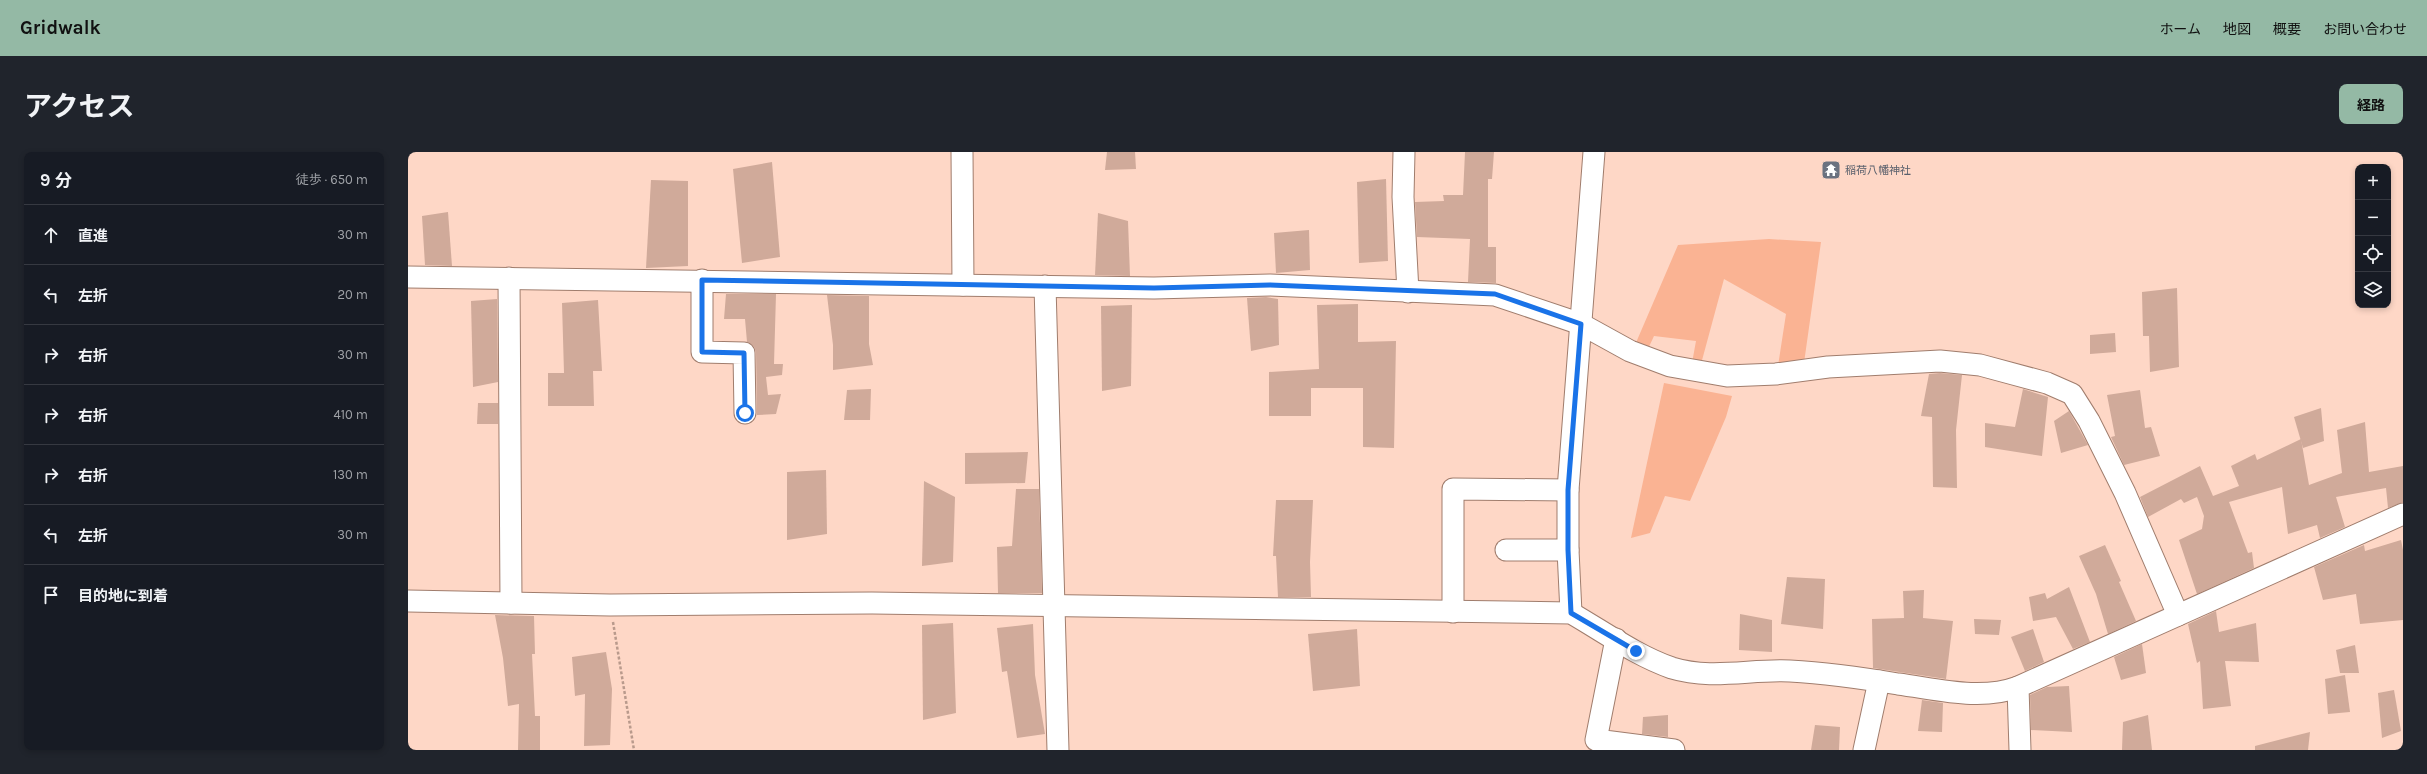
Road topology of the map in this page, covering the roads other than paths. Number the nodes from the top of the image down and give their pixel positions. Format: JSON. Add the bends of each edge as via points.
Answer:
{"nodes":[{"id":1,"x":962,"y":152,"type":"edge"},
{"id":2,"x":1404,"y":152,"type":"edge"},
{"id":3,"x":1594,"y":152,"type":"edge"},
{"id":4,"x":408,"y":277,"type":"edge"},
{"id":5,"x":509,"y":278,"type":"junction"},
{"id":6,"x":702,"y":280,"type":"junction"},
{"id":7,"x":963,"y":285,"type":"junction"},
{"id":8,"x":1045,"y":286,"type":"junction"},
{"id":9,"x":1408,"y":292,"type":"junction"},
{"id":10,"x":1581,"y":324,"type":"junction"},
{"id":11,"x":745,"y":413,"type":"dead end"},
{"id":12,"x":1568,"y":490,"type":"junction"},
{"id":13,"x":2403,"y":514,"type":"edge"},
{"id":14,"x":1506,"y":550,"type":"dead end"},
{"id":15,"x":1568,"y":550,"type":"junction"},
{"id":16,"x":408,"y":601,"type":"edge"},
{"id":17,"x":511,"y":603,"type":"junction"},
{"id":18,"x":1054,"y":605,"type":"junction"},
{"id":19,"x":1454,"y":612,"type":"junction"},
{"id":20,"x":1571,"y":613,"type":"junction"},
{"id":21,"x":2178,"y":615,"type":"junction"},
{"id":22,"x":1616,"y":639,"type":"junction"},
{"id":23,"x":1879,"y":681,"type":"junction"},
{"id":24,"x":2018,"y":687,"type":"junction"},
{"id":25,"x":1058,"y":750,"type":"edge"},
{"id":26,"x":1674,"y":750,"type":"edge"},
{"id":27,"x":1864,"y":750,"type":"edge"},
{"id":28,"x":2020,"y":750,"type":"edge"}],
"edges":[{"from":1,"to":7,"type":"street"},
{"from":2,"to":9,"type":"street","via":[[1403,197]]},
{"from":3,"to":10,"type":"street"},
{"from":4,"to":5,"type":"street"},
{"from":5,"to":6,"type":"street"},
{"from":5,"to":17,"type":"street"},
{"from":6,"to":7,"type":"street"},
{"from":6,"to":11,"type":"street","via":[[702,352],[744,353]]},
{"from":7,"to":8,"type":"street"},
{"from":8,"to":9,"type":"street","via":[[1154,288],[1270,285]]},
{"from":8,"to":18,"type":"street"},
{"from":9,"to":10,"type":"street","via":[[1495,294]]},
{"from":10,"to":12,"type":"street"},
{"from":10,"to":21,"type":"street","via":[[1630,351],[1670,366],[1727,376],[1776,374],[1828,367],[1940,362],[1980,365],[2047,383],[2072,394],[2089,421],[2125,494]]},
{"from":12,"to":15,"type":"street"},
{"from":12,"to":19,"type":"street","via":[[1453,489]]},
{"from":13,"to":21,"type":"street"},
{"from":14,"to":15,"type":"street"},
{"from":15,"to":20,"type":"street"},
{"from":16,"to":17,"type":"street"},
{"from":17,"to":18,"type":"street"},
{"from":18,"to":19,"type":"street"},
{"from":18,"to":25,"type":"street"},
{"from":19,"to":20,"type":"street"},
{"from":20,"to":22,"type":"street"},
{"from":21,"to":24,"type":"street"},
{"from":22,"to":23,"type":"street","via":[[1672,668],[1694,673],[1788,671]]},
{"from":22,"to":26,"type":"street","via":[[1596,740]]},
{"from":23,"to":24,"type":"street","via":[[1960,693],[2001,693]]},
{"from":23,"to":27,"type":"street"},
{"from":24,"to":28,"type":"street"}]}
